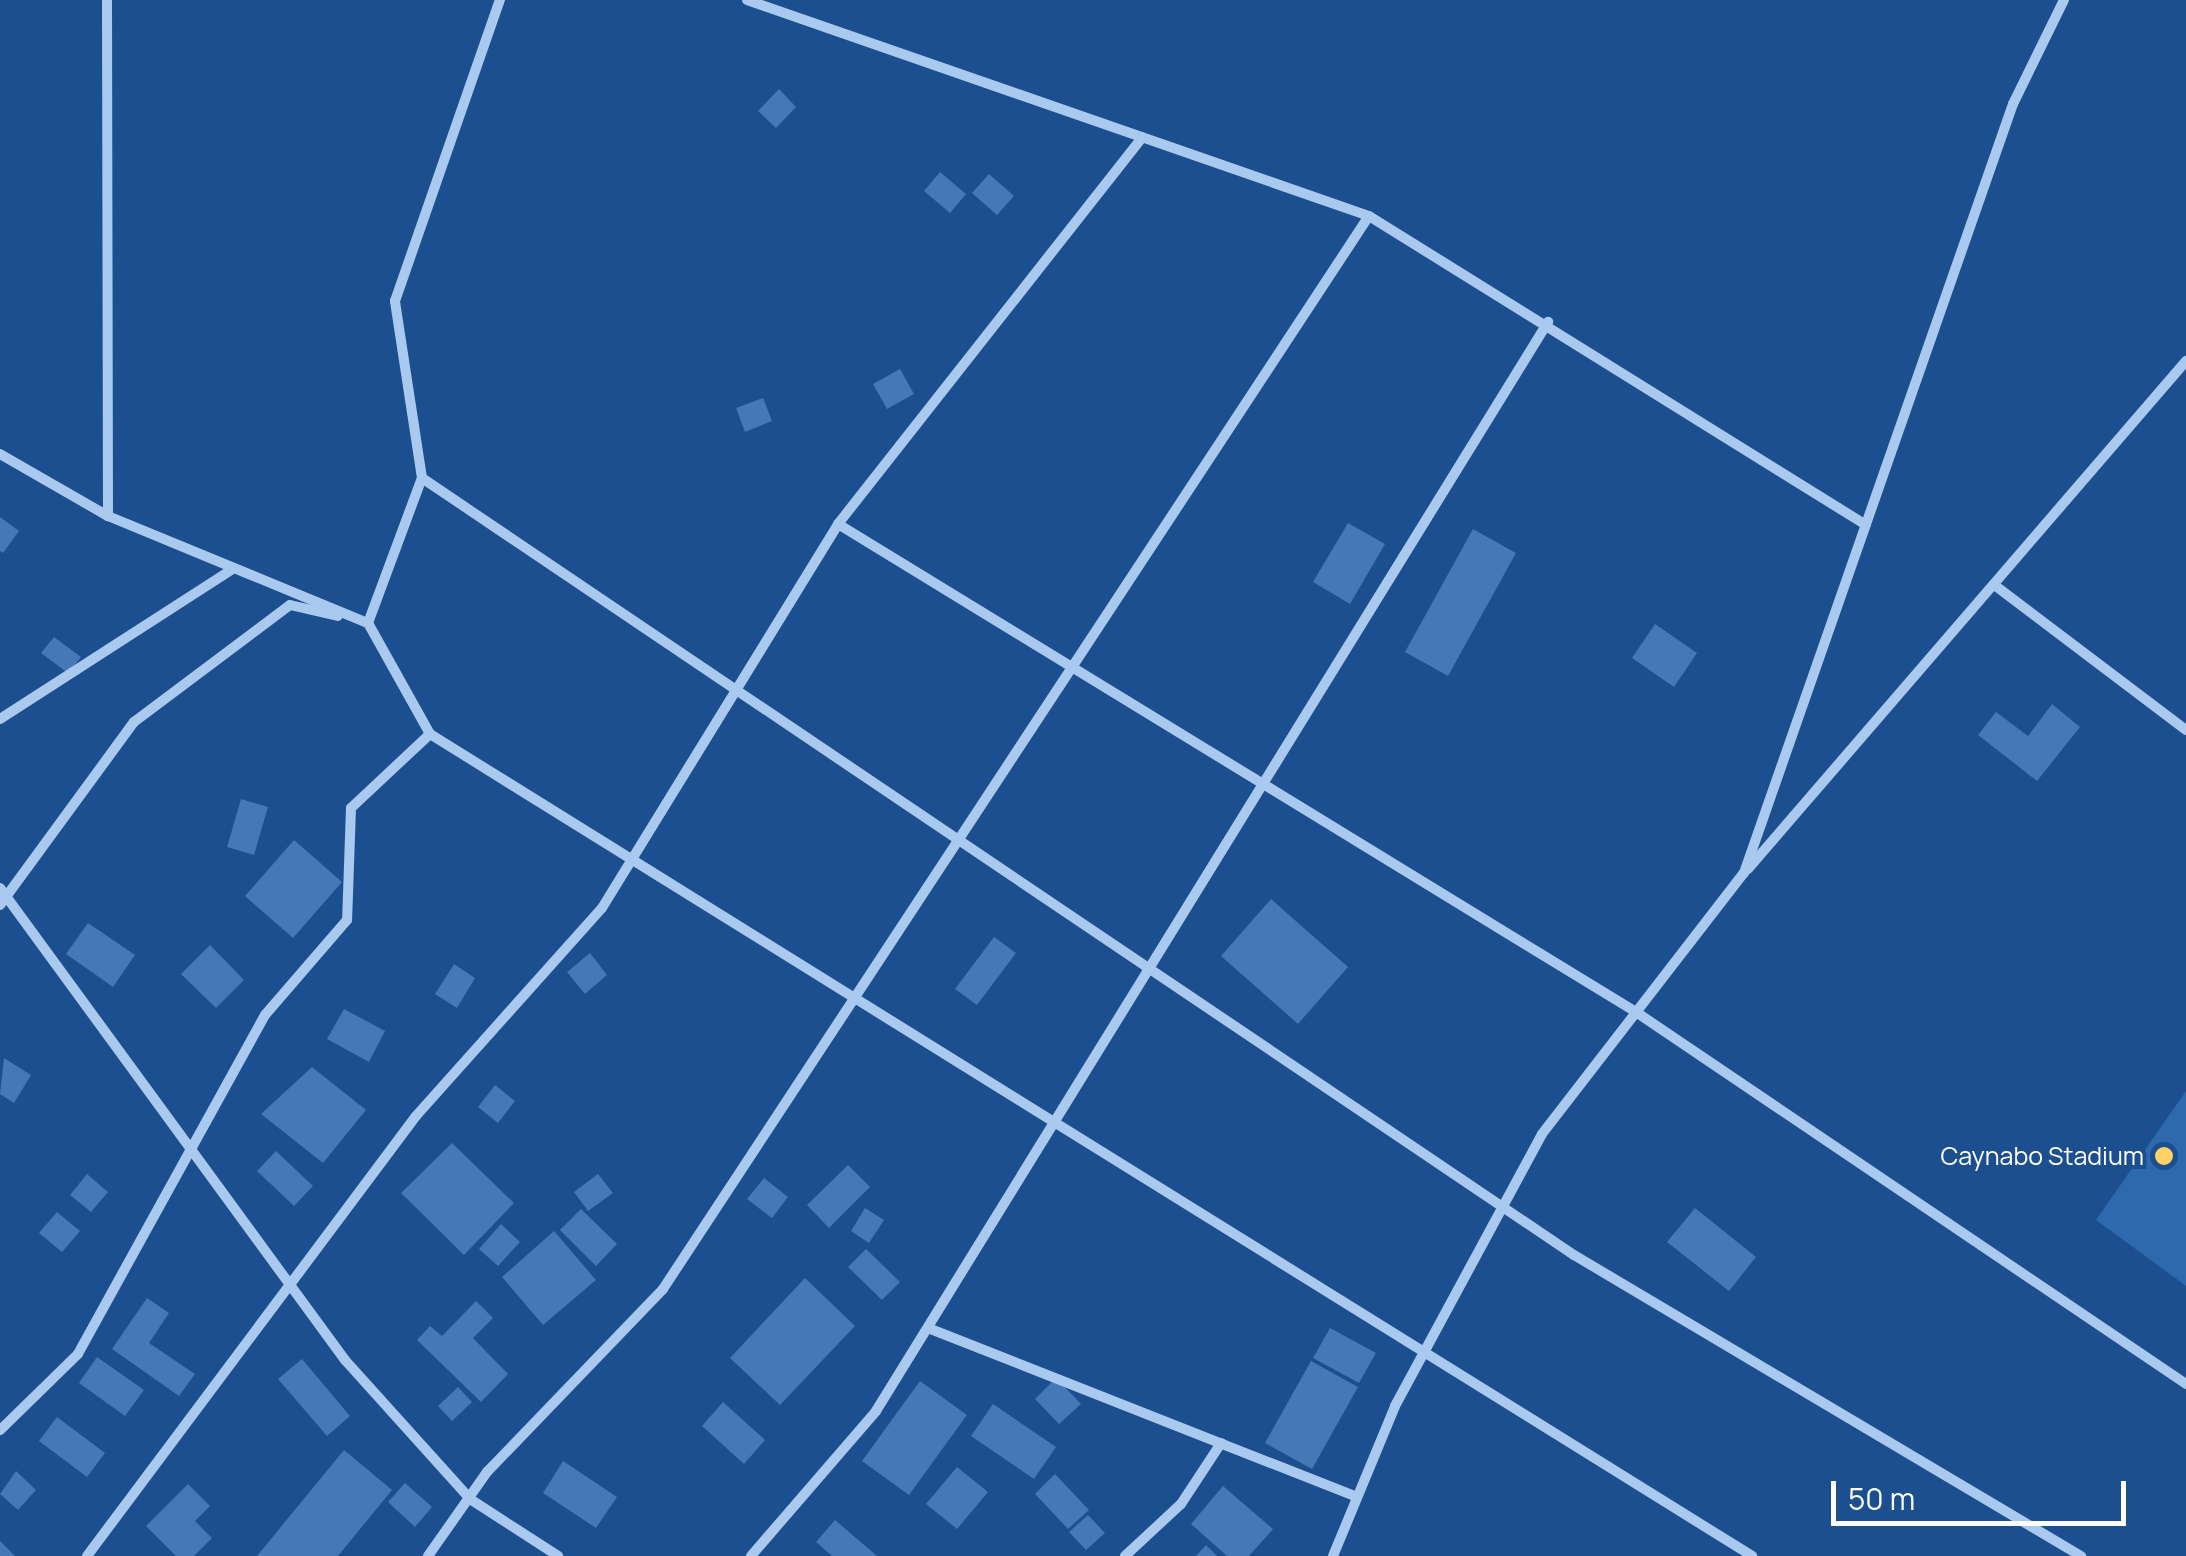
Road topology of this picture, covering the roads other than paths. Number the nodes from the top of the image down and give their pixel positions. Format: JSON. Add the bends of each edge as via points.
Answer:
{"nodes":[{"id":1,"x":107,"y":0,"type":"edge"},
{"id":2,"x":500,"y":0,"type":"edge"},
{"id":3,"x":747,"y":0,"type":"edge"},
{"id":4,"x":2064,"y":0,"type":"edge"},
{"id":5,"x":1142,"y":137,"type":"junction"},
{"id":6,"x":1369,"y":216,"type":"junction"},
{"id":7,"x":1548,"y":322,"type":"junction"},
{"id":8,"x":2186,"y":361,"type":"edge"},
{"id":9,"x":0,"y":454,"type":"edge"},
{"id":10,"x":422,"y":478,"type":"junction"},
{"id":11,"x":108,"y":516,"type":"junction"},
{"id":12,"x":838,"y":524,"type":"junction"},
{"id":13,"x":1866,"y":524,"type":"junction"},
{"id":14,"x":234,"y":568,"type":"junction"},
{"id":15,"x":1997,"y":587,"type":"junction"},
{"id":16,"x":368,"y":622,"type":"junction"},
{"id":17,"x":1073,"y":667,"type":"junction"},
{"id":18,"x":735,"y":691,"type":"junction"},
{"id":19,"x":0,"y":719,"type":"edge"},
{"id":20,"x":2186,"y":730,"type":"edge"},
{"id":21,"x":430,"y":734,"type":"junction"},
{"id":22,"x":1264,"y":784,"type":"junction"},
{"id":23,"x":958,"y":841,"type":"junction"},
{"id":24,"x":631,"y":860,"type":"junction"},
{"id":25,"x":1744,"y":873,"type":"junction"},
{"id":26,"x":2,"y":897,"type":"edge"},
{"id":27,"x":1149,"y":969,"type":"junction"},
{"id":28,"x":854,"y":999,"type":"junction"},
{"id":29,"x":1636,"y":1012,"type":"junction"},
{"id":30,"x":1054,"y":1123,"type":"junction"},
{"id":31,"x":187,"y":1156,"type":"junction"},
{"id":32,"x":1502,"y":1207,"type":"junction"},
{"id":33,"x":290,"y":1290,"type":"junction"},
{"id":34,"x":928,"y":1328,"type":"junction"},
{"id":35,"x":1424,"y":1353,"type":"junction"},
{"id":36,"x":2186,"y":1384,"type":"edge"},
{"id":37,"x":0,"y":1430,"type":"edge"},
{"id":38,"x":1221,"y":1443,"type":"junction"},
{"id":39,"x":1357,"y":1497,"type":"junction"},
{"id":40,"x":470,"y":1499,"type":"junction"},
{"id":41,"x":1337,"y":1554,"type":"edge"},
{"id":42,"x":87,"y":1556,"type":"edge"},
{"id":43,"x":428,"y":1556,"type":"edge"},
{"id":44,"x":558,"y":1556,"type":"edge"},
{"id":45,"x":751,"y":1556,"type":"edge"},
{"id":46,"x":1125,"y":1556,"type":"edge"},
{"id":47,"x":1752,"y":1556,"type":"edge"},
{"id":48,"x":2081,"y":1556,"type":"edge"}],
"edges":[{"from":1,"to":11,"type":"street"},
{"from":2,"to":10,"type":"street","via":[[395,300]]},
{"from":3,"to":5,"type":"street"},
{"from":4,"to":13,"type":"street","via":[[2013,104]]},
{"from":5,"to":6,"type":"street"},
{"from":5,"to":12,"type":"street"},
{"from":6,"to":7,"type":"street"},
{"from":6,"to":17,"type":"street"},
{"from":7,"to":13,"type":"street"},
{"from":7,"to":22,"type":"street"},
{"from":8,"to":15,"type":"street"},
{"from":9,"to":11,"type":"street"},
{"from":10,"to":16,"type":"street"},
{"from":10,"to":18,"type":"street"},
{"from":11,"to":14,"type":"street"},
{"from":12,"to":17,"type":"street"},
{"from":12,"to":18,"type":"street"},
{"from":13,"to":25,"type":"street"},
{"from":14,"to":16,"type":"street"},
{"from":14,"to":19,"type":"street"},
{"from":15,"to":20,"type":"street"},
{"from":15,"to":25,"type":"street"},
{"from":16,"to":21,"type":"street"},
{"from":16,"to":26,"type":"street","via":[[290,605],[134,722]]},
{"from":17,"to":22,"type":"street"},
{"from":17,"to":23,"type":"street"},
{"from":18,"to":23,"type":"street"},
{"from":18,"to":24,"type":"street"},
{"from":21,"to":24,"type":"street"},
{"from":21,"to":31,"type":"street","via":[[351,808],[347,920],[265,1015]]},
{"from":22,"to":27,"type":"street"},
{"from":22,"to":29,"type":"street"},
{"from":23,"to":27,"type":"street"},
{"from":23,"to":28,"type":"street"},
{"from":24,"to":28,"type":"street"},
{"from":24,"to":33,"type":"street","via":[[602,908],[416,1116]]},
{"from":25,"to":29,"type":"street"},
{"from":26,"to":31,"type":"street"},
{"from":27,"to":30,"type":"street"},
{"from":27,"to":32,"type":"street"},
{"from":28,"to":30,"type":"street"},
{"from":28,"to":40,"type":"street","via":[[663,1289]]},
{"from":29,"to":32,"type":"street","via":[[1542,1134]]},
{"from":29,"to":36,"type":"street"},
{"from":30,"to":34,"type":"street"},
{"from":30,"to":35,"type":"street"},
{"from":31,"to":33,"type":"street"},
{"from":31,"to":37,"type":"street","via":[[78,1354]]},
{"from":32,"to":35,"type":"street"},
{"from":32,"to":48,"type":"street"},
{"from":33,"to":40,"type":"street"},
{"from":33,"to":42,"type":"street"},
{"from":34,"to":38,"type":"street"},
{"from":34,"to":45,"type":"street","via":[[876,1412]]},
{"from":35,"to":39,"type":"street"},
{"from":35,"to":47,"type":"street"},
{"from":38,"to":39,"type":"street"},
{"from":38,"to":46,"type":"street","via":[[1181,1504]]},
{"from":39,"to":41,"type":"street"},
{"from":40,"to":43,"type":"street"},
{"from":40,"to":44,"type":"street"}]}
